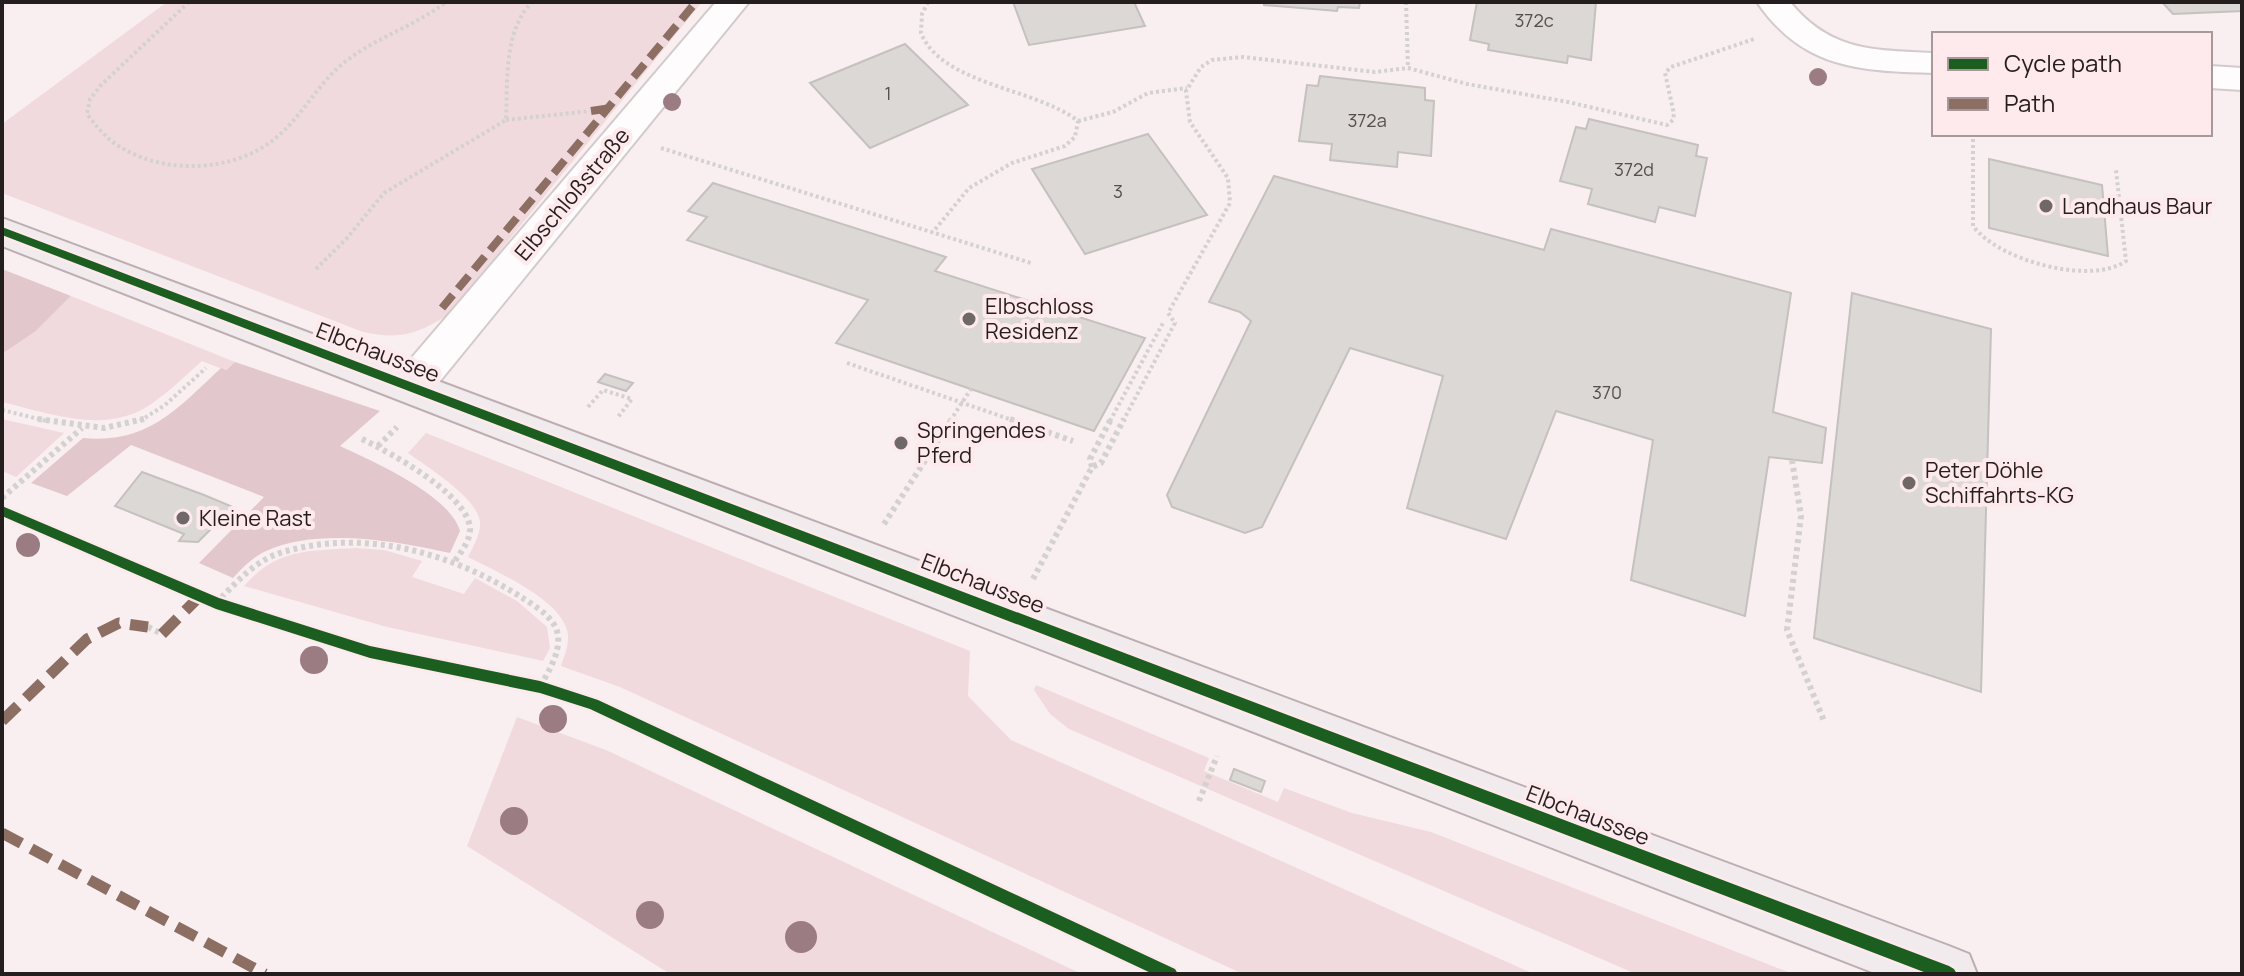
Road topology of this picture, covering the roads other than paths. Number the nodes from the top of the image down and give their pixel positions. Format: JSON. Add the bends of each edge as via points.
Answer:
{"nodes":[{"id":1,"x":733,"y":2,"type":"edge"},
{"id":2,"x":1773,"y":2,"type":"edge"},
{"id":3,"x":1932,"y":63,"type":"edge"},
{"id":4,"x":2212,"y":77,"type":"edge"},
{"id":5,"x":2242,"y":79,"type":"edge"},
{"id":6,"x":2,"y":231,"type":"edge"},
{"id":7,"x":412,"y":386,"type":"junction"},
{"id":8,"x":1949,"y":974,"type":"edge"}],
"edges":[{"from":1,"to":7,"type":"street","name":"Elbschloßstraße"},
{"from":2,"to":3,"type":"street","via":[[1792,27],[1830,51]]},
{"from":4,"to":5,"type":"street"},
{"from":6,"to":7,"type":"main road","name":"Elbchaussee"},
{"from":7,"to":8,"type":"main road","name":"Elbchaussee"}]}
